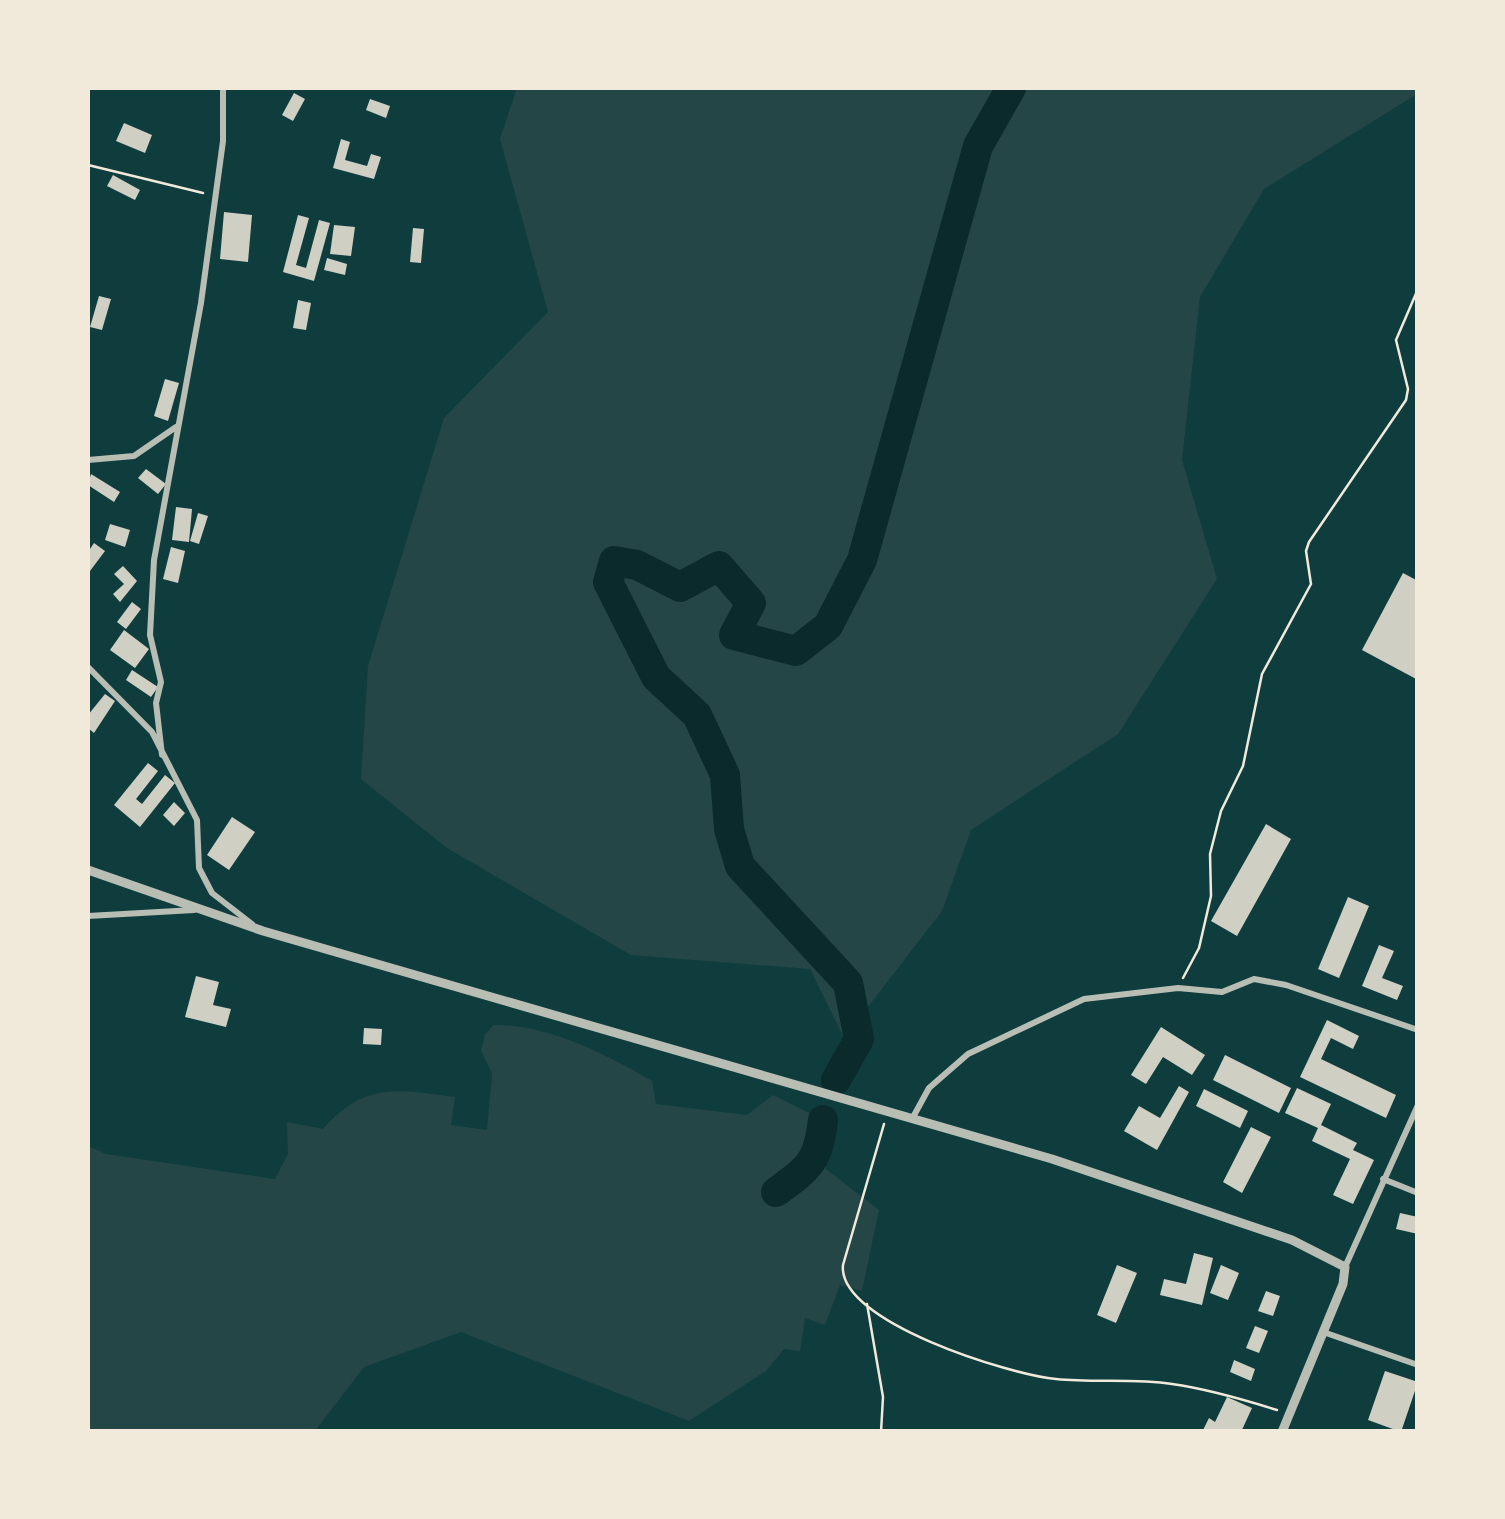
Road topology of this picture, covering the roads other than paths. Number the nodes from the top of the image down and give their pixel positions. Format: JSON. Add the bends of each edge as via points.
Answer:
{"nodes":[{"id":1,"x":223,"y":88,"type":"edge"},
{"id":2,"x":178,"y":424,"type":"junction"},
{"id":3,"x":88,"y":452,"type":"edge"},
{"id":4,"x":99,"y":458,"type":"junction"},
{"id":5,"x":88,"y":460,"type":"edge"},
{"id":6,"x":88,"y":667,"type":"edge"},
{"id":7,"x":162,"y":756,"type":"junction"},
{"id":8,"x":88,"y":870,"type":"edge"},
{"id":9,"x":205,"y":909,"type":"junction"},
{"id":10,"x":88,"y":916,"type":"edge"},
{"id":11,"x":264,"y":931,"type":"junction"},
{"id":12,"x":1418,"y":1030,"type":"edge"},
{"id":13,"x":1418,"y":1105,"type":"edge"},
{"id":14,"x":912,"y":1120,"type":"junction"},
{"id":15,"x":1383,"y":1180,"type":"junction"},
{"id":16,"x":1418,"y":1193,"type":"edge"},
{"id":17,"x":1346,"y":1266,"type":"junction"},
{"id":18,"x":1326,"y":1333,"type":"junction"},
{"id":19,"x":1418,"y":1365,"type":"edge"},
{"id":20,"x":1282,"y":1432,"type":"edge"}],
"edges":[{"from":1,"to":2,"type":"street","via":[[224,141]]},
{"from":2,"to":4,"type":"street","via":[[134,456]]},
{"from":2,"to":7,"type":"street","via":[[151,596]]},
{"from":3,"to":4,"type":"street"},
{"from":4,"to":5,"type":"street"},
{"from":6,"to":7,"type":"street","via":[[143,719]]},
{"from":7,"to":11,"type":"street","via":[[197,820],[199,868],[212,894]]},
{"from":8,"to":9,"type":"street"},
{"from":9,"to":10,"type":"street"},
{"from":9,"to":11,"type":"street"},
{"from":11,"to":14,"type":"street"},
{"from":12,"to":14,"type":"street","via":[[1268,981],[1248,980],[1222,992],[1178,988],[1084,999],[945,1072]]},
{"from":13,"to":15,"type":"street"},
{"from":14,"to":17,"type":"street","via":[[1228,1216]]},
{"from":15,"to":16,"type":"street"},
{"from":15,"to":17,"type":"street"},
{"from":17,"to":18,"type":"street"},
{"from":18,"to":19,"type":"street"},
{"from":18,"to":20,"type":"street"}]}
